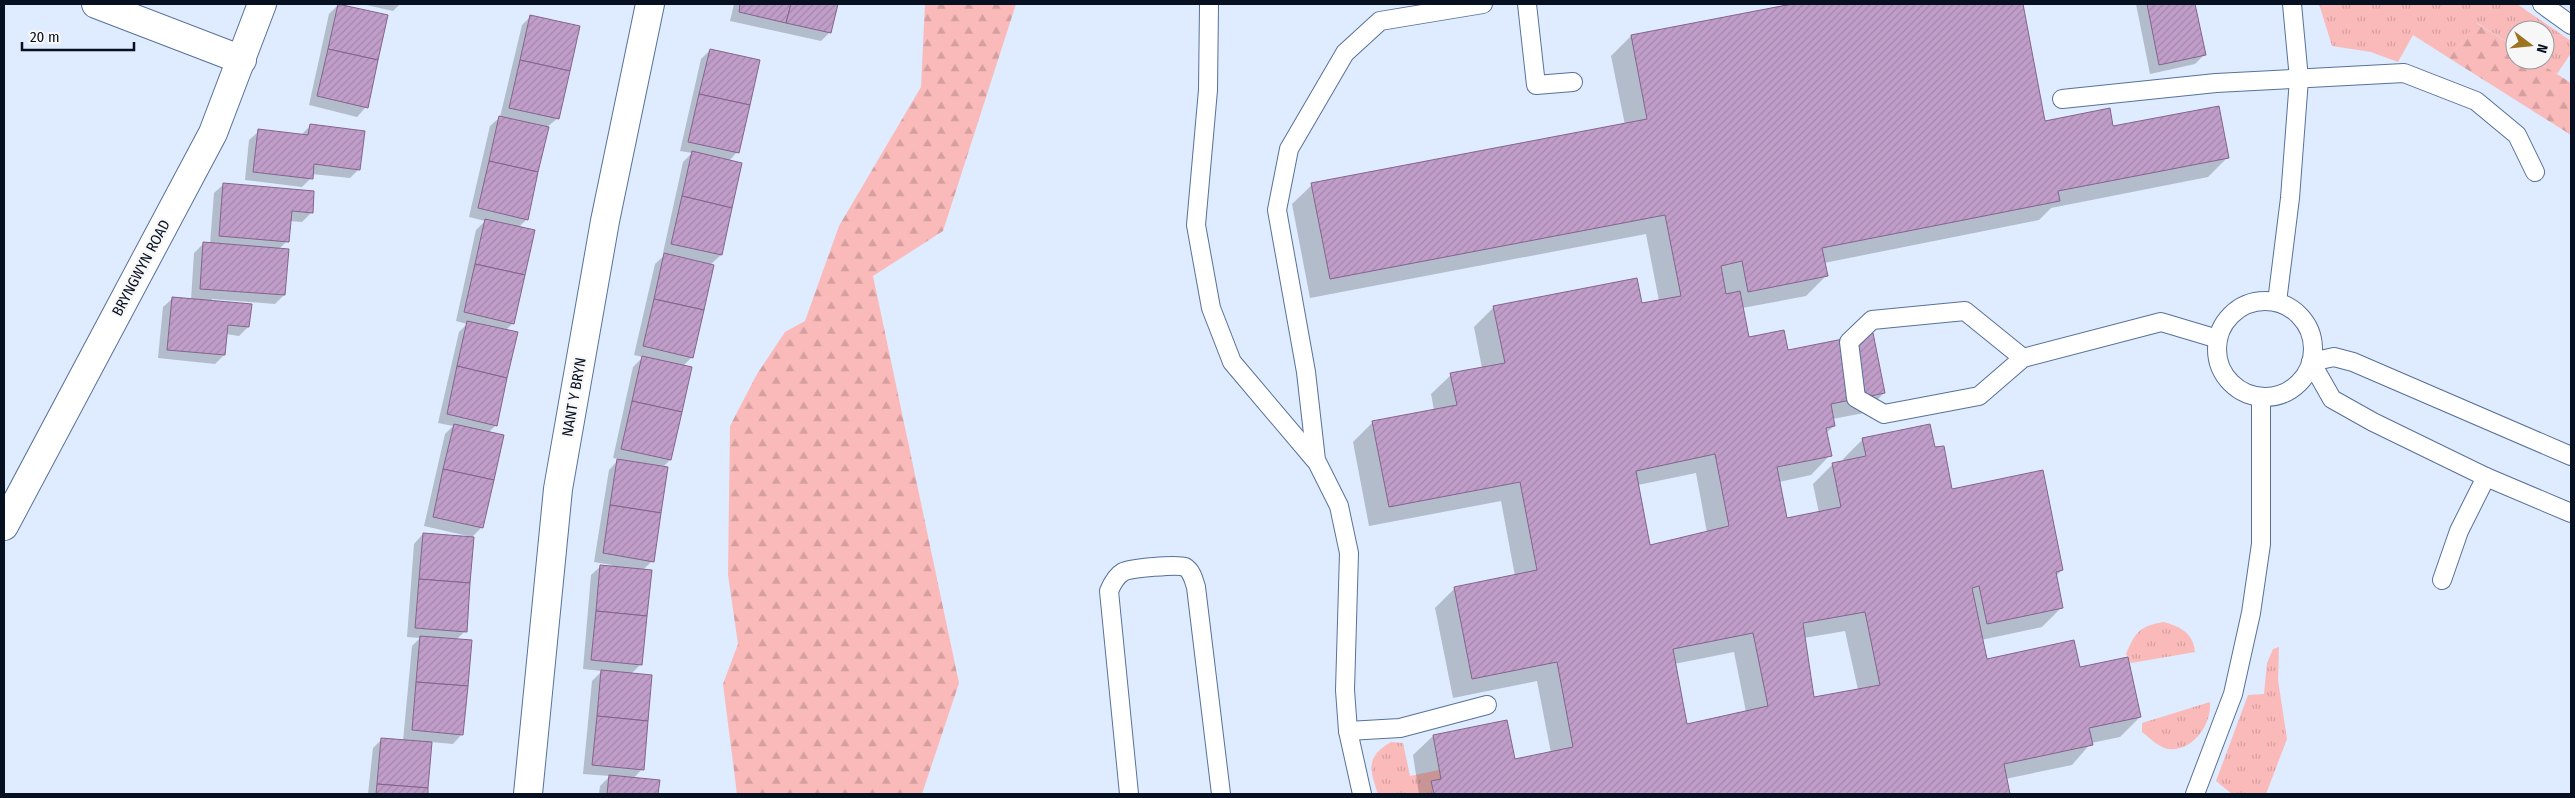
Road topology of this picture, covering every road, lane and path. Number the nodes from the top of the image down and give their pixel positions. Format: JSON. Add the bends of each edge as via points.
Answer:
{"nodes":[{"id":1,"x":96,"y":4,"type":"edge"},
{"id":2,"x":262,"y":4,"type":"edge"},
{"id":3,"x":650,"y":4,"type":"edge"},
{"id":4,"x":1483,"y":4,"type":"edge"},
{"id":5,"x":1527,"y":4,"type":"edge"},
{"id":6,"x":2292,"y":4,"type":"edge"},
{"id":7,"x":2542,"y":4,"type":"edge"},
{"id":8,"x":1209,"y":6,"type":"dead end"},
{"id":9,"x":2571,"y":25,"type":"edge"},
{"id":10,"x":242,"y":60,"type":"junction"},
{"id":11,"x":2299,"y":79,"type":"junction"},
{"id":12,"x":1573,"y":82,"type":"dead end"},
{"id":13,"x":2062,"y":99,"type":"dead end"},
{"id":14,"x":2534,"y":172,"type":"dead end"},
{"id":15,"x":2277,"y":302,"type":"junction"},
{"id":16,"x":2218,"y":338,"type":"junction"},
{"id":17,"x":2023,"y":358,"type":"junction"},
{"id":18,"x":2311,"y":362,"type":"junction"},
{"id":19,"x":2261,"y":396,"type":"junction"},
{"id":20,"x":2571,"y":456,"type":"edge"},
{"id":21,"x":1316,"y":460,"type":"junction"},
{"id":22,"x":2486,"y":477,"type":"junction"},
{"id":23,"x":2571,"y":513,"type":"edge"},
{"id":24,"x":4,"y":526,"type":"edge"},
{"id":25,"x":2442,"y":580,"type":"dead end"},
{"id":26,"x":1487,"y":705,"type":"dead end"},
{"id":27,"x":1348,"y":731,"type":"junction"},
{"id":28,"x":528,"y":794,"type":"edge"},
{"id":29,"x":1129,"y":794,"type":"edge"},
{"id":30,"x":1221,"y":794,"type":"edge"},
{"id":31,"x":1362,"y":794,"type":"edge"},
{"id":32,"x":2195,"y":794,"type":"edge"}],
"edges":[{"from":1,"to":10,"type":"street"},
{"from":2,"to":10,"type":"street","name":"BRYNGWYN ROAD"},
{"from":3,"to":28,"type":"street","name":"NANT Y BRYN","via":[[605,221],[558,489]]},
{"from":4,"to":21,"type":"lane","via":[[1380,21],[1345,53],[1289,150],[1277,210],[1306,372]]},
{"from":5,"to":12,"type":"lane","via":[[1536,85]]},
{"from":6,"to":11,"type":"lane"},
{"from":7,"to":9,"type":"lane"},
{"from":8,"to":21,"type":"lane","via":[[1208,90],[1196,225],[1211,308],[1232,362]]},
{"from":10,"to":24,"type":"street","name":"BRYNGWYN ROAD","via":[[213,133]]},
{"from":11,"to":13,"type":"lane"},
{"from":11,"to":14,"type":"lane","via":[[2404,73],[2476,101],[2517,135]]},
{"from":11,"to":15,"type":"lane","via":[[2290,198]]},
{"from":15,"to":16,"type":"lane","via":[[2262,300],[2247,304],[2229,318]]},
{"from":15,"to":18,"type":"lane","via":[[2303,318],[2314,347]]},
{"from":16,"to":17,"type":"lane","via":[[2161,322]]},
{"from":16,"to":19,"type":"lane","via":[[2222,371],[2232,384],[2246,393]]},
{"from":17,"to":17,"type":"lane","via":[[1979,396],[1884,414],[1856,398],[1848,342],[1872,320],[1965,311]]},
{"from":18,"to":19,"type":"lane","via":[[2304,377],[2293,388],[2278,395]]},
{"from":18,"to":20,"type":"lane","via":[[2334,357],[2353,362]]},
{"from":18,"to":22,"type":"lane","via":[[2332,398],[2373,422]]},
{"from":19,"to":32,"type":"lane","via":[[2261,544],[2251,613],[2233,694]]},
{"from":21,"to":27,"type":"lane","via":[[1339,506],[1349,553],[1345,690]]},
{"from":22,"to":23,"type":"lane"},
{"from":22,"to":25,"type":"lane","via":[[2459,531]]},
{"from":26,"to":27,"type":"lane","via":[[1400,728]]},
{"from":27,"to":31,"type":"lane"},
{"from":29,"to":30,"type":"lane","via":[[1110,591],[1123,571],[1177,566],[1192,574],[1196,587]]}]}
